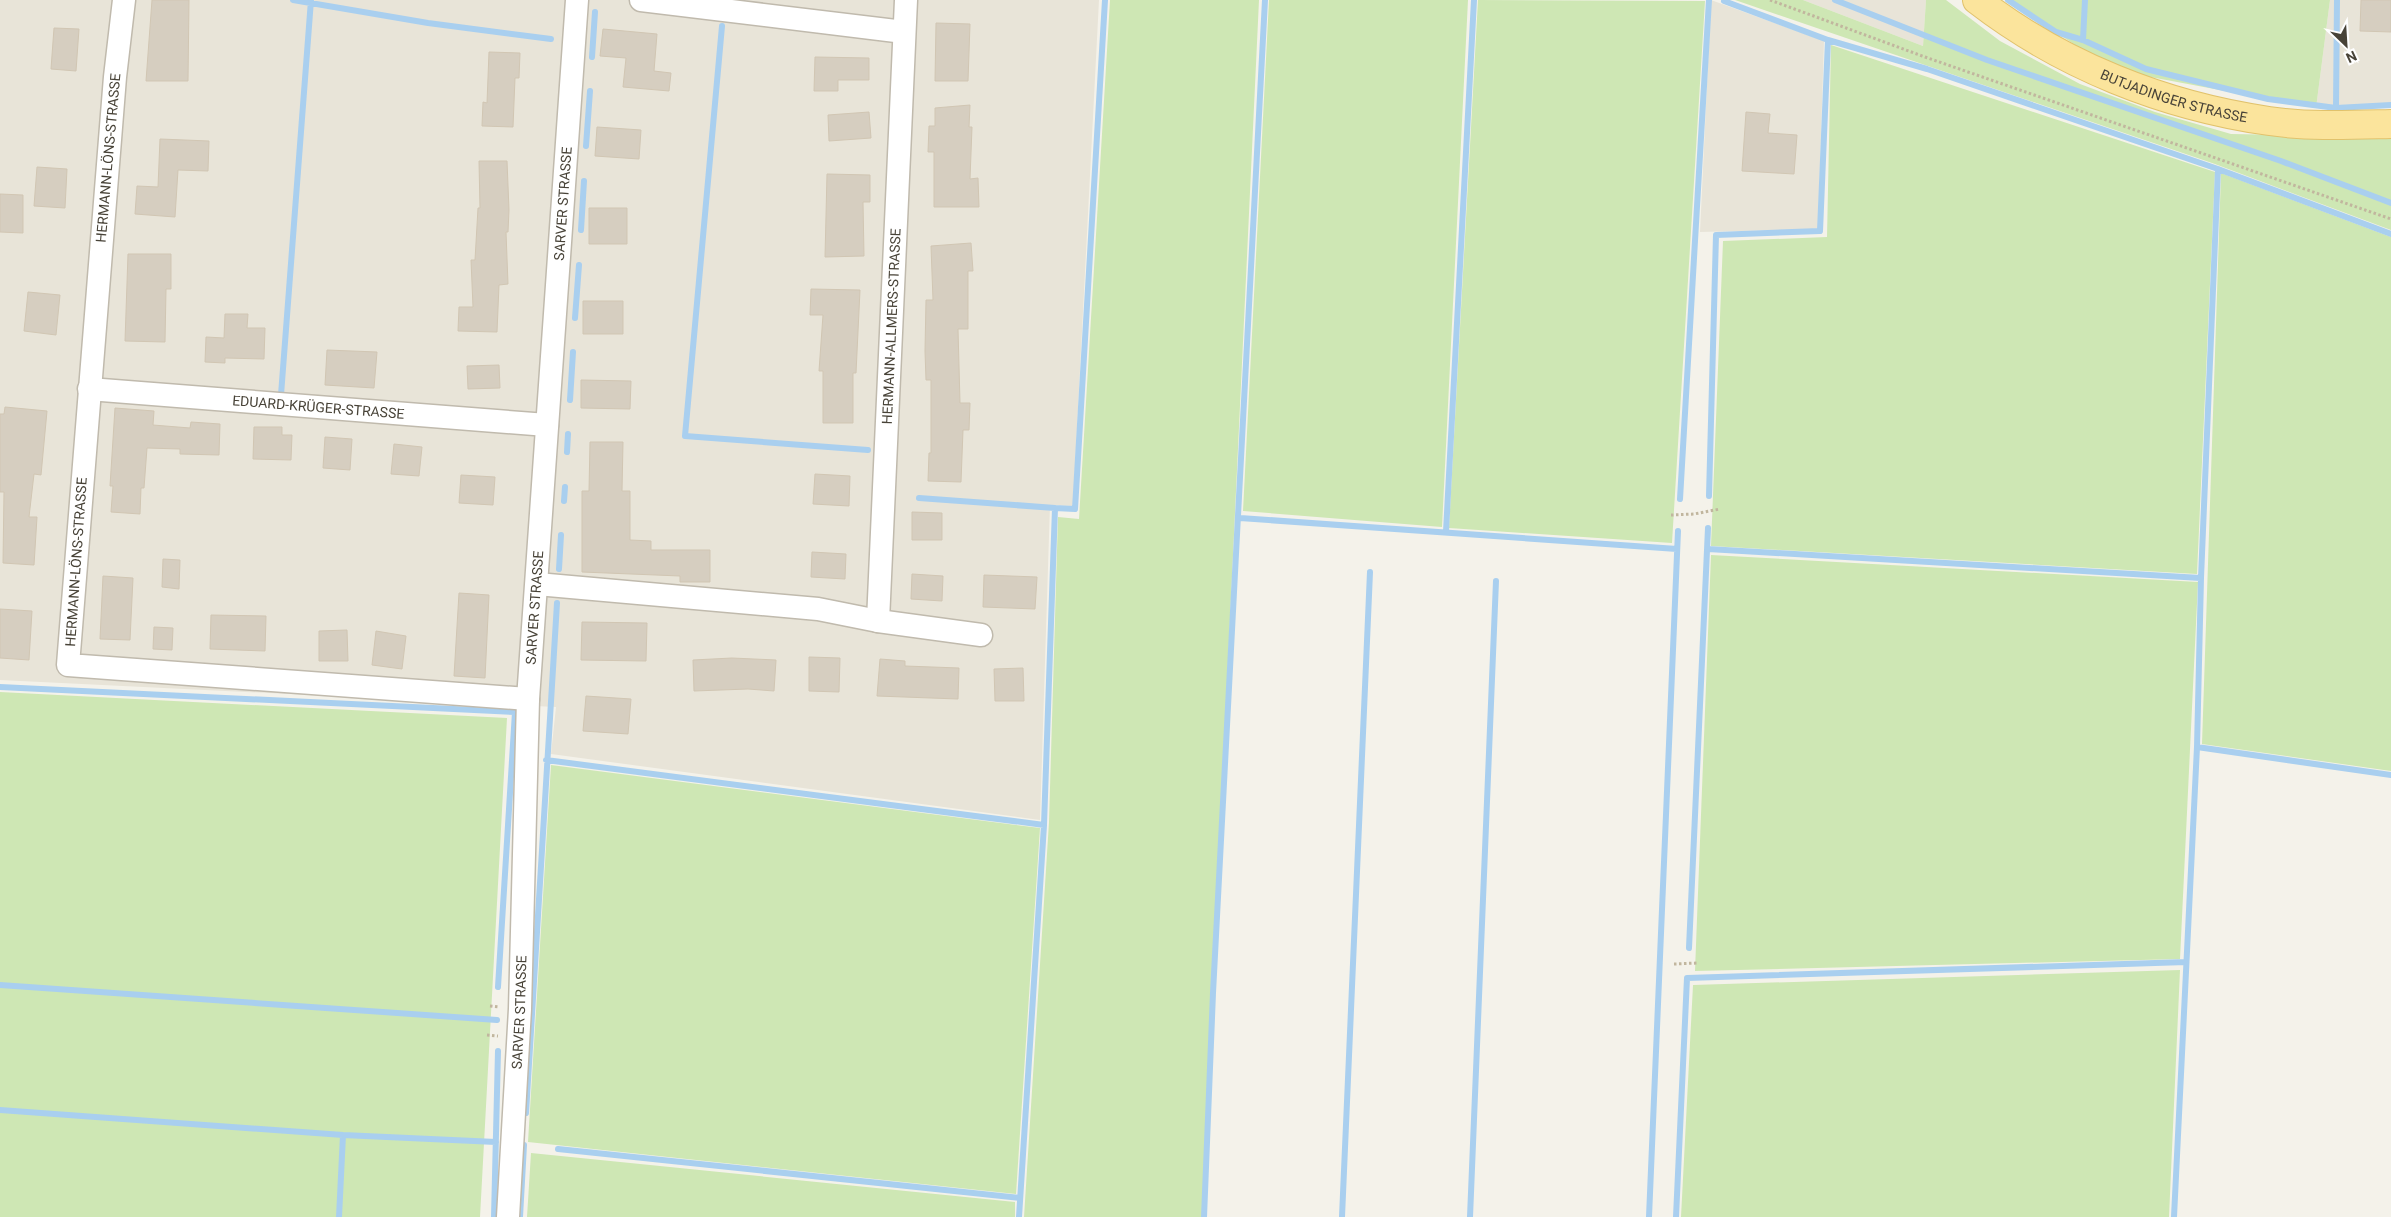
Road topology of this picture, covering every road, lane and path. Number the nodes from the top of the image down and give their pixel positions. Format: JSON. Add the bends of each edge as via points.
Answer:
{"nodes":[{"id":1,"x":124,"y":0,"type":"edge"},
{"id":2,"x":578,"y":0,"type":"edge"},
{"id":3,"x":642,"y":0,"type":"edge"},
{"id":4,"x":906,"y":0,"type":"edge"},
{"id":5,"x":1770,"y":0,"type":"edge"},
{"id":6,"x":1976,"y":0,"type":"edge"},
{"id":7,"x":904,"y":32,"type":"junction"},
{"id":8,"x":2391,"y":124,"type":"edge"},
{"id":9,"x":2391,"y":219,"type":"edge"},
{"id":10,"x":89,"y":389,"type":"junction"},
{"id":11,"x":547,"y":425,"type":"junction"},
{"id":12,"x":1720,"y":509,"type":"dead end"},
{"id":13,"x":1671,"y":515,"type":"dead end"},
{"id":14,"x":537,"y":584,"type":"junction"},
{"id":15,"x":878,"y":621,"type":"junction"},
{"id":16,"x":981,"y":635,"type":"dead end"},
{"id":17,"x":528,"y":699,"type":"junction"},
{"id":18,"x":1697,"y":963,"type":"dead end"},
{"id":19,"x":1674,"y":964,"type":"dead end"},
{"id":20,"x":508,"y":1217,"type":"edge"}],
"edges":[{"from":1,"to":10,"type":"street","name":"HERMANN-LÖNS-STRASSE"},
{"from":2,"to":11,"type":"street","name":"SARVER STRASSE"},
{"from":3,"to":7,"type":"street"},
{"from":4,"to":7,"type":"street","name":"HERMANN-ALLMERS-STRASSE"},
{"from":5,"to":9,"type":"path"},
{"from":6,"to":8,"type":"main road","name":"BUTJADINGER STRASSE","via":[[2027,34],[2111,79],[2202,109],[2271,121]]},
{"from":7,"to":15,"type":"street","name":"HERMANN-ALLMERS-STRASSE"},
{"from":10,"to":11,"type":"street","name":"EDUARD-KRÜGER-STRASSE"},
{"from":10,"to":17,"type":"street","name":"HERMANN-LÖNS-STRASSE","via":[[68,664]]},
{"from":11,"to":14,"type":"street","name":"SARVER STRASSE"},
{"from":12,"to":13,"type":"path"},
{"from":14,"to":15,"type":"street","via":[[818,609]]},
{"from":14,"to":17,"type":"street","name":"SARVER STRASSE"},
{"from":15,"to":16,"type":"street"},
{"from":17,"to":20,"type":"street","name":"SARVER STRASSE","via":[[520,1010]]},
{"from":18,"to":19,"type":"path"}]}
